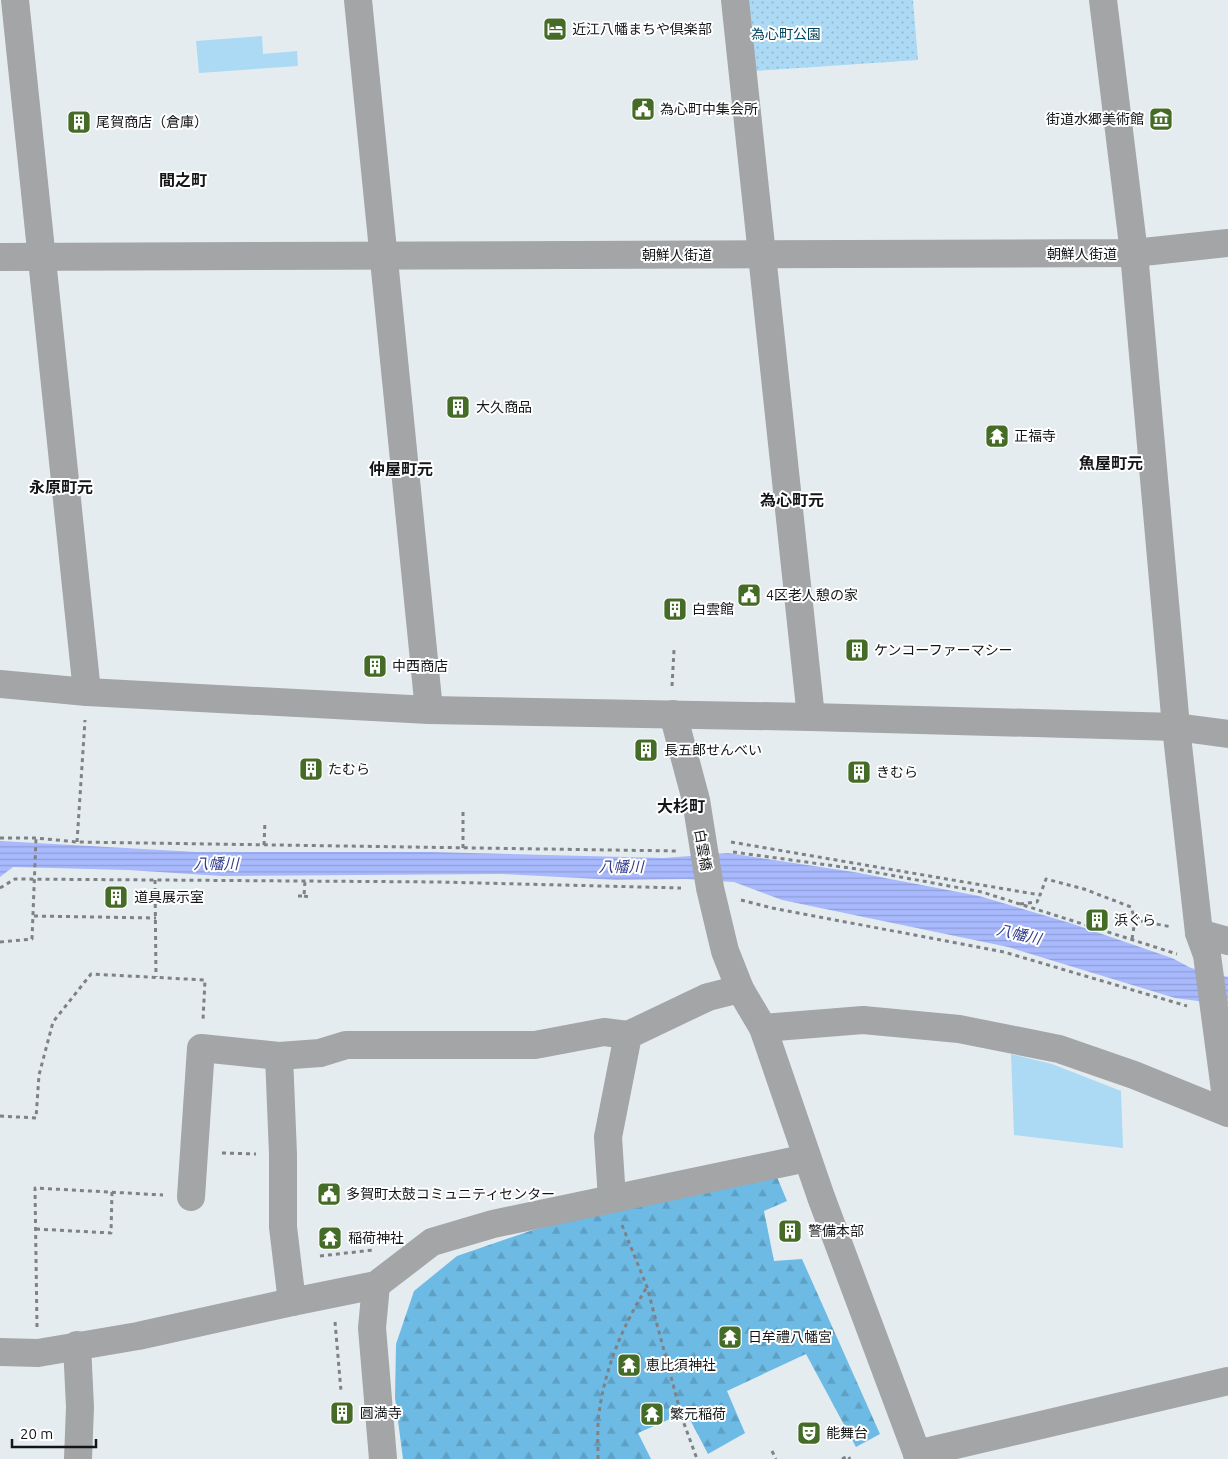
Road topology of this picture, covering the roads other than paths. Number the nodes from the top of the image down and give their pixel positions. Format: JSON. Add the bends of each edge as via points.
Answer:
{"nodes":[{"id":1,"x":15,"y":0,"type":"edge"},
{"id":2,"x":358,"y":0,"type":"edge"},
{"id":3,"x":735,"y":0,"type":"edge"},
{"id":4,"x":1103,"y":0,"type":"edge"},
{"id":5,"x":1228,"y":243,"type":"edge"},
{"id":6,"x":1134,"y":253,"type":"junction"},
{"id":7,"x":762,"y":255,"type":"junction"},
{"id":8,"x":384,"y":256,"type":"junction"},
{"id":9,"x":42,"y":257,"type":"junction"},
{"id":10,"x":0,"y":258,"type":"edge"},
{"id":11,"x":0,"y":684,"type":"edge"},
{"id":12,"x":87,"y":692,"type":"junction"},
{"id":13,"x":429,"y":710,"type":"junction"},
{"id":14,"x":672,"y":714,"type":"junction"},
{"id":15,"x":811,"y":717,"type":"junction"},
{"id":16,"x":1176,"y":727,"type":"junction"},
{"id":17,"x":1228,"y":734,"type":"edge"},
{"id":18,"x":1204,"y":948,"type":"edge"},
{"id":19,"x":740,"y":988,"type":"junction"},
{"id":20,"x":763,"y":1028,"type":"junction"},
{"id":21,"x":628,"y":1035,"type":"junction"},
{"id":22,"x":279,"y":1056,"type":"junction"},
{"id":23,"x":1228,"y":1113,"type":"edge"},
{"id":24,"x":807,"y":1158,"type":"junction"},
{"id":25,"x":191,"y":1196,"type":"road end"},
{"id":26,"x":612,"y":1199,"type":"junction"},
{"id":27,"x":376,"y":1285,"type":"junction"},
{"id":28,"x":292,"y":1302,"type":"junction"},
{"id":29,"x":77,"y":1346,"type":"junction"},
{"id":30,"x":0,"y":1352,"type":"edge"},
{"id":31,"x":1228,"y":1381,"type":"edge"},
{"id":32,"x":918,"y":1456,"type":"edge"},
{"id":33,"x":78,"y":1459,"type":"edge"},
{"id":34,"x":383,"y":1459,"type":"edge"}],
"edges":[{"from":1,"to":9,"type":"street"},
{"from":2,"to":8,"type":"street"},
{"from":3,"to":7,"type":"street"},
{"from":4,"to":6,"type":"street"},
{"from":5,"to":6,"type":"street","name":"朝鮮人街道"},
{"from":6,"to":7,"type":"street","name":"朝鮮人街道"},
{"from":6,"to":16,"type":"street"},
{"from":7,"to":8,"type":"street","name":"朝鮮人街道"},
{"from":7,"to":15,"type":"street"},
{"from":8,"to":9,"type":"street","name":"朝鮮人街道"},
{"from":8,"to":13,"type":"street"},
{"from":9,"to":10,"type":"street","name":"朝鮮人街道"},
{"from":9,"to":12,"type":"street"},
{"from":11,"to":12,"type":"street"},
{"from":12,"to":13,"type":"street"},
{"from":13,"to":14,"type":"street"},
{"from":14,"to":15,"type":"street"},
{"from":14,"to":19,"type":"street","name":"白雲橋","via":[[696,800],[697,888]]},
{"from":15,"to":16,"type":"street"},
{"from":16,"to":17,"type":"street"},
{"from":16,"to":18,"type":"street"},
{"from":18,"to":23,"type":"street"},
{"from":19,"to":20,"type":"street","name":"白雲橋"},
{"from":19,"to":21,"type":"street","via":[[708,998]]},
{"from":20,"to":23,"type":"street","via":[[863,1020],[968,1031],[1058,1048]]},
{"from":20,"to":24,"type":"street","name":"白雲橋"},
{"from":21,"to":22,"type":"street","via":[[604,1032],[535,1045],[346,1045],[320,1053]]},
{"from":21,"to":26,"type":"street","via":[[608,1137]]},
{"from":22,"to":25,"type":"street","via":[[201,1048]]},
{"from":22,"to":28,"type":"street","via":[[283,1227]]},
{"from":24,"to":26,"type":"street"},
{"from":24,"to":32,"type":"street","name":"白雲橋"},
{"from":26,"to":27,"type":"street","via":[[493,1224],[432,1242]]},
{"from":27,"to":28,"type":"street"},
{"from":27,"to":34,"type":"street","via":[[372,1328]]},
{"from":28,"to":29,"type":"street"},
{"from":29,"to":30,"type":"street","via":[[38,1353]]},
{"from":29,"to":33,"type":"street"},
{"from":31,"to":32,"type":"street"}]}
